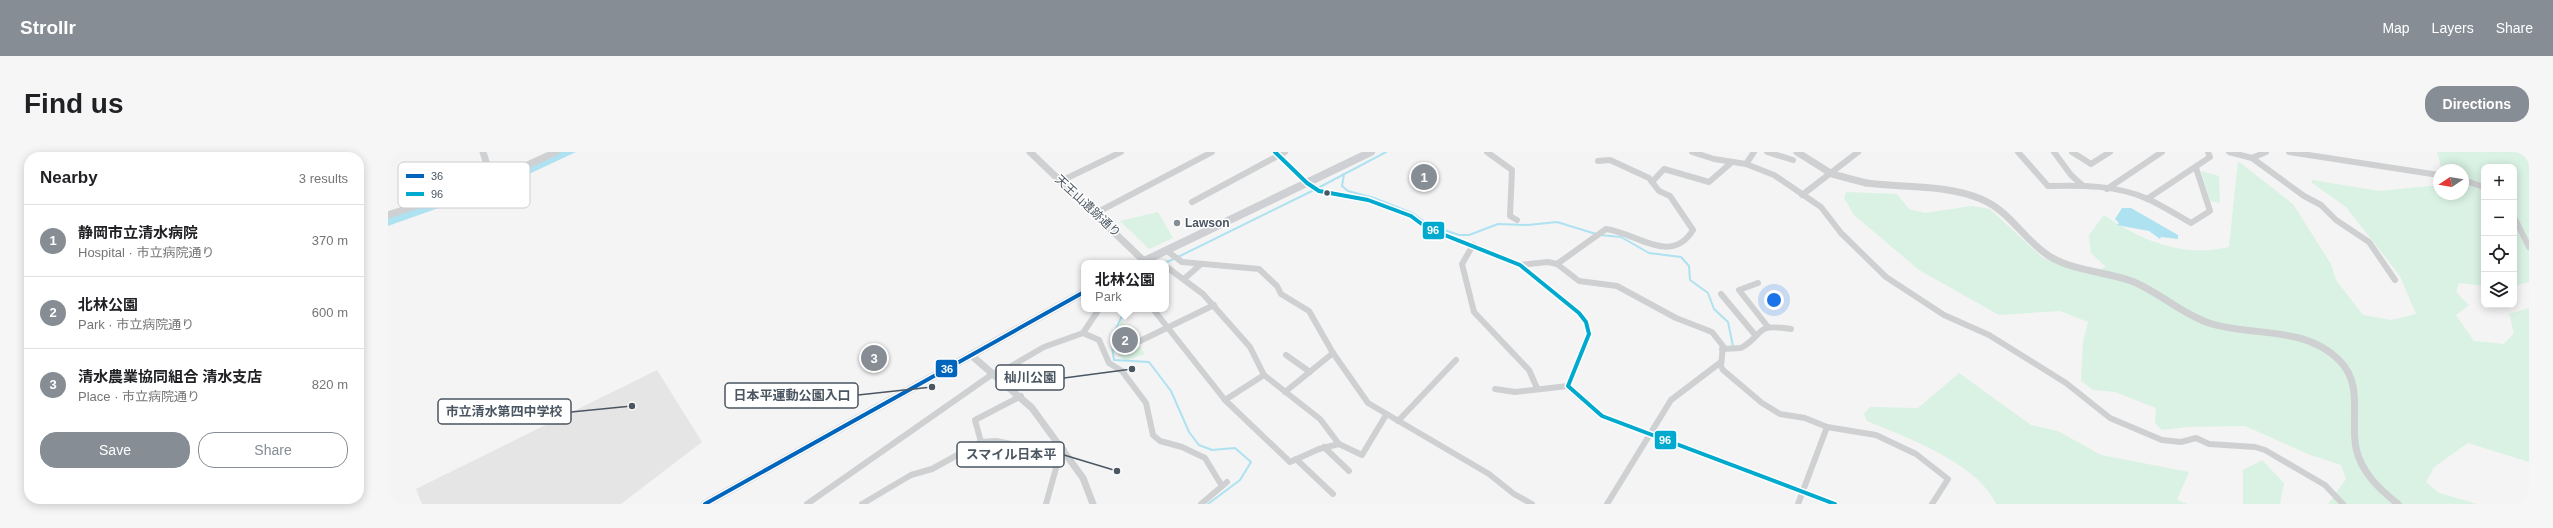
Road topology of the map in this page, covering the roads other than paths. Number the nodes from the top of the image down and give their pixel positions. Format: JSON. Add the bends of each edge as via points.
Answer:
{"nodes":[{"id":1,"x":483,"y":152,"type":"edge"},
{"id":2,"x":556,"y":152,"type":"edge"},
{"id":3,"x":1030,"y":152,"type":"edge"},
{"id":4,"x":1121,"y":152,"type":"edge"},
{"id":5,"x":1212,"y":152,"type":"edge"},
{"id":6,"x":1285,"y":152,"type":"edge"},
{"id":7,"x":1371,"y":152,"type":"edge"},
{"id":8,"x":1487,"y":152,"type":"edge"},
{"id":9,"x":1692,"y":152,"type":"edge"},
{"id":10,"x":1754,"y":152,"type":"edge"},
{"id":11,"x":1767,"y":152,"type":"edge"},
{"id":12,"x":1797,"y":152,"type":"edge"},
{"id":13,"x":1848,"y":152,"type":"edge"},
{"id":14,"x":1858,"y":152,"type":"edge"},
{"id":15,"x":2018,"y":152,"type":"edge"},
{"id":16,"x":2054,"y":152,"type":"edge"},
{"id":17,"x":2072,"y":152,"type":"edge"},
{"id":18,"x":2110,"y":152,"type":"edge"},
{"id":19,"x":2162,"y":152,"type":"edge"},
{"id":20,"x":2208,"y":152,"type":"edge"},
{"id":21,"x":2229,"y":152,"type":"edge"},
{"id":22,"x":2266,"y":152,"type":"edge"},
{"id":23,"x":2289,"y":152,"type":"edge"},
{"id":24,"x":1277,"y":154,"type":"edge"},
{"id":25,"x":1706,"y":154,"type":"edge"},
{"id":26,"x":1852,"y":156,"type":"junction"},
{"id":27,"x":2252,"y":158,"type":"junction"},
{"id":28,"x":1793,"y":160,"type":"dead end"},
{"id":29,"x":1598,"y":161,"type":"dead end"},
{"id":30,"x":486,"y":162,"type":"edge"},
{"id":31,"x":1732,"y":162,"type":"junction"},
{"id":32,"x":530,"y":164,"type":"edge"},
{"id":33,"x":1746,"y":164,"type":"junction"},
{"id":34,"x":2196,"y":168,"type":"junction"},
{"id":35,"x":2433,"y":174,"type":"edge"},
{"id":36,"x":1061,"y":182,"type":"junction"},
{"id":37,"x":1652,"y":182,"type":"junction"},
{"id":38,"x":2469,"y":182,"type":"edge"},
{"id":39,"x":1307,"y":183,"type":"junction"},
{"id":40,"x":2082,"y":185,"type":"junction"},
{"id":41,"x":2481,"y":186,"type":"edge"},
{"id":42,"x":2107,"y":189,"type":"junction"},
{"id":43,"x":1802,"y":194,"type":"junction"},
{"id":44,"x":2148,"y":199,"type":"junction"},
{"id":45,"x":1192,"y":202,"type":"dead end"},
{"id":46,"x":409,"y":208,"type":"edge"},
{"id":47,"x":1096,"y":213,"type":"junction"},
{"id":48,"x":388,"y":215,"type":"edge"},
{"id":49,"x":1517,"y":220,"type":"dead end"},
{"id":50,"x":2517,"y":223,"type":"edge"},
{"id":51,"x":1473,"y":245,"type":"junction"},
{"id":52,"x":2529,"y":247,"type":"edge"},
{"id":53,"x":1167,"y":251,"type":"junction"},
{"id":54,"x":1140,"y":260,"type":"edge"},
{"id":55,"x":1147,"y":260,"type":"edge"},
{"id":56,"x":1557,"y":264,"type":"junction"},
{"id":57,"x":1200,"y":265,"type":"junction"},
{"id":58,"x":1520,"y":265,"type":"junction"},
{"id":59,"x":1169,"y":269,"type":"edge"},
{"id":60,"x":1184,"y":279,"type":"junction"},
{"id":61,"x":2395,"y":280,"type":"dead end"},
{"id":62,"x":1758,"y":283,"type":"dead end"},
{"id":63,"x":1081,"y":294,"type":"edge"},
{"id":64,"x":1721,"y":294,"type":"dead end"},
{"id":65,"x":1214,"y":305,"type":"junction"},
{"id":66,"x":1098,"y":312,"type":"edge"},
{"id":67,"x":1155,"y":312,"type":"edge"},
{"id":68,"x":1768,"y":327,"type":"junction"},
{"id":69,"x":1168,"y":328,"type":"junction"},
{"id":70,"x":1791,"y":329,"type":"dead end"},
{"id":71,"x":1083,"y":333,"type":"junction"},
{"id":72,"x":1756,"y":336,"type":"junction"},
{"id":73,"x":1140,"y":341,"type":"dead end"},
{"id":74,"x":1722,"y":349,"type":"junction"},
{"id":75,"x":1333,"y":353,"type":"junction"},
{"id":76,"x":971,"y":355,"type":"junction"},
{"id":77,"x":1286,"y":355,"type":"dead end"},
{"id":78,"x":1456,"y":360,"type":"dead end"},
{"id":79,"x":1721,"y":362,"type":"junction"},
{"id":80,"x":1310,"y":372,"type":"junction"},
{"id":81,"x":995,"y":374,"type":"junction"},
{"id":82,"x":1264,"y":375,"type":"junction"},
{"id":83,"x":1568,"y":386,"type":"junction"},
{"id":84,"x":1537,"y":388,"type":"junction"},
{"id":85,"x":1495,"y":389,"type":"dead end"},
{"id":86,"x":1285,"y":392,"type":"junction"},
{"id":87,"x":1021,"y":396,"type":"junction"},
{"id":88,"x":1225,"y":400,"type":"junction"},
{"id":89,"x":1386,"y":414,"type":"junction"},
{"id":90,"x":1398,"y":421,"type":"junction"},
{"id":91,"x":1827,"y":427,"type":"junction"},
{"id":92,"x":1651,"y":434,"type":"junction"},
{"id":93,"x":981,"y":442,"type":"junction"},
{"id":94,"x":1339,"y":444,"type":"junction"},
{"id":95,"x":1324,"y":447,"type":"junction"},
{"id":96,"x":1064,"y":450,"type":"junction"},
{"id":97,"x":1052,"y":452,"type":"junction"},
{"id":98,"x":1296,"y":459,"type":"junction"},
{"id":99,"x":1350,"y":471,"type":"dead end"},
{"id":100,"x":1803,"y":492,"type":"junction"},
{"id":101,"x":1333,"y":494,"type":"dead end"},
{"id":102,"x":705,"y":504,"type":"edge"},
{"id":103,"x":807,"y":504,"type":"edge"},
{"id":104,"x":862,"y":504,"type":"edge"},
{"id":105,"x":1046,"y":504,"type":"edge"},
{"id":106,"x":1093,"y":504,"type":"edge"},
{"id":107,"x":1201,"y":504,"type":"edge"},
{"id":108,"x":1532,"y":504,"type":"edge"},
{"id":109,"x":1607,"y":504,"type":"edge"},
{"id":110,"x":1798,"y":504,"type":"edge"},
{"id":111,"x":1835,"y":504,"type":"edge"},
{"id":112,"x":1932,"y":504,"type":"edge"},
{"id":113,"x":2343,"y":504,"type":"edge"},
{"id":114,"x":2398,"y":504,"type":"edge"}],
"edges":[{"from":1,"to":30,"type":"street"},
{"from":2,"to":32,"type":"street"},
{"from":3,"to":36,"type":"street","name":"天王山遺跡通り"},
{"from":4,"to":36,"type":"street"},
{"from":5,"to":47,"type":"street"},
{"from":6,"to":24,"type":"street"},
{"from":7,"to":39,"type":"main road"},
{"from":8,"to":49,"type":"street","via":[[1512,170],[1510,216]]},
{"from":9,"to":25,"type":"street"},
{"from":10,"to":33,"type":"street"},
{"from":11,"to":28,"type":"street"},
{"from":12,"to":114,"type":"street","bridge":true,"via":[[1832,174],[1866,183],[1943,189],[1981,199],[2011,218],[2037,247],[2050,257],[2074,267],[2142,285],[2195,317],[2218,326],[2275,332],[2308,341],[2340,361],[2356,388],[2355,441],[2359,461],[2371,480]]},
{"from":13,"to":26,"type":"street"},
{"from":14,"to":26,"type":"street"},
{"from":15,"to":40,"type":"street","via":[[2048,186]]},
{"from":16,"to":40,"type":"street"},
{"from":17,"to":18,"type":"street","via":[[2091,164]]},
{"from":19,"to":42,"type":"street"},
{"from":20,"to":34,"type":"street","via":[[2210,157]]},
{"from":21,"to":27,"type":"street"},
{"from":22,"to":27,"type":"street"},
{"from":23,"to":35,"type":"street"},
{"from":24,"to":39,"type":"street"},
{"from":24,"to":45,"type":"street"},
{"from":25,"to":31,"type":"street"},
{"from":26,"to":43,"type":"street"},
{"from":27,"to":61,"type":"street","via":[[2304,196],[2321,205],[2336,220],[2369,242]]},
{"from":29,"to":37,"type":"street","via":[[1610,160],[1649,178]]},
{"from":31,"to":33,"type":"street"},
{"from":31,"to":37,"type":"street","via":[[1708,182],[1664,168]]},
{"from":33,"to":43,"type":"street","via":[[1768,171]]},
{"from":34,"to":44,"type":"street"},
{"from":34,"to":44,"type":"street","via":[[2210,211],[2191,223]]},
{"from":36,"to":47,"type":"street","name":"天王山遺跡通り"},
{"from":37,"to":56,"type":"street","via":[[1660,191],[1670,196],[1691,225],[1693,230],[1686,241],[1664,248],[1606,229]]},
{"from":38,"to":41,"type":"street"},
{"from":39,"to":51,"type":"street","via":[[1319,190],[1368,200],[1411,216],[1427,228]]},
{"from":39,"to":53,"type":"main road"},
{"from":40,"to":42,"type":"street"},
{"from":42,"to":44,"type":"street"},
{"from":43,"to":113,"type":"street","via":[[1821,207],[1841,233],[1886,277],[1944,315],[1989,334],[2066,383],[2110,418],[2162,440],[2180,442],[2196,438],[2214,444],[2265,450],[2308,473],[2325,485]]},
{"from":46,"to":48,"type":"street"},
{"from":47,"to":54,"type":"street","name":"天王山遺跡通り"},
{"from":50,"to":52,"type":"street"},
{"from":51,"to":58,"type":"street"},
{"from":51,"to":84,"type":"street","via":[[1462,264],[1474,312],[1529,370]]},
{"from":53,"to":55,"type":"main road"},
{"from":53,"to":57,"type":"street","via":[[1182,262]]},
{"from":56,"to":58,"type":"street","via":[[1538,262]]},
{"from":56,"to":74,"type":"street","via":[[1579,280],[1617,286],[1676,318],[1712,332],[1721,342]]},
{"from":57,"to":60,"type":"street"},
{"from":57,"to":75,"type":"street","via":[[1259,269],[1277,286],[1281,294],[1309,311]]},
{"from":58,"to":83,"type":"street","via":[[1579,314],[1588,328]]},
{"from":59,"to":60,"type":"street"},
{"from":60,"to":65,"type":"street"},
{"from":62,"to":68,"type":"street","via":[[1739,290]]},
{"from":63,"to":76,"type":"main road"},
{"from":64,"to":72,"type":"street"},
{"from":65,"to":69,"type":"street"},
{"from":65,"to":82,"type":"street","via":[[1250,347]]},
{"from":66,"to":71,"type":"street"},
{"from":67,"to":69,"type":"street"},
{"from":68,"to":70,"type":"street"},
{"from":68,"to":72,"type":"street"},
{"from":69,"to":73,"type":"street"},
{"from":69,"to":88,"type":"street"},
{"from":71,"to":81,"type":"street","via":[[1044,347]]},
{"from":71,"to":107,"type":"street","via":[[1100,340],[1109,363],[1122,372],[1138,390],[1146,404],[1153,435],[1160,442],[1182,447],[1205,458],[1224,484]]},
{"from":72,"to":74,"type":"street","via":[[1744,348],[1732,351]]},
{"from":74,"to":79,"type":"street"},
{"from":75,"to":80,"type":"street"},
{"from":75,"to":89,"type":"street","via":[[1368,403]]},
{"from":76,"to":81,"type":"street"},
{"from":76,"to":102,"type":"main road"},
{"from":77,"to":80,"type":"street"},
{"from":78,"to":90,"type":"street"},
{"from":79,"to":91,"type":"street","via":[[1723,370],[1765,406],[1780,414],[1805,418]]},
{"from":79,"to":92,"type":"street","via":[[1671,400]]},
{"from":80,"to":86,"type":"street"},
{"from":81,"to":87,"type":"street"},
{"from":81,"to":103,"type":"street"},
{"from":82,"to":86,"type":"street"},
{"from":82,"to":88,"type":"street"},
{"from":83,"to":84,"type":"street"},
{"from":83,"to":92,"type":"street","via":[[1602,416]]},
{"from":84,"to":85,"type":"street","via":[[1515,392]]},
{"from":86,"to":94,"type":"street","via":[[1320,419]]},
{"from":87,"to":93,"type":"street","via":[[975,420]]},
{"from":87,"to":96,"type":"street"},
{"from":88,"to":98,"type":"street","via":[[1290,462]]},
{"from":89,"to":90,"type":"street"},
{"from":89,"to":94,"type":"street","via":[[1362,455]]},
{"from":90,"to":108,"type":"street","via":[[1488,474]]},
{"from":91,"to":100,"type":"street"},
{"from":91,"to":112,"type":"street","via":[[1876,435],[1928,462],[1948,479]]},
{"from":92,"to":100,"type":"street"},
{"from":92,"to":109,"type":"street"},
{"from":93,"to":97,"type":"street","via":[[996,442]]},
{"from":93,"to":104,"type":"street","via":[[932,469],[911,475]]},
{"from":94,"to":95,"type":"street"},
{"from":95,"to":98,"type":"street"},
{"from":95,"to":99,"type":"street"},
{"from":96,"to":97,"type":"street"},
{"from":96,"to":106,"type":"street","via":[[1083,478]]},
{"from":97,"to":105,"type":"street","via":[[1058,461]]},
{"from":98,"to":101,"type":"street"},
{"from":100,"to":110,"type":"street"},
{"from":100,"to":111,"type":"street"}]}
